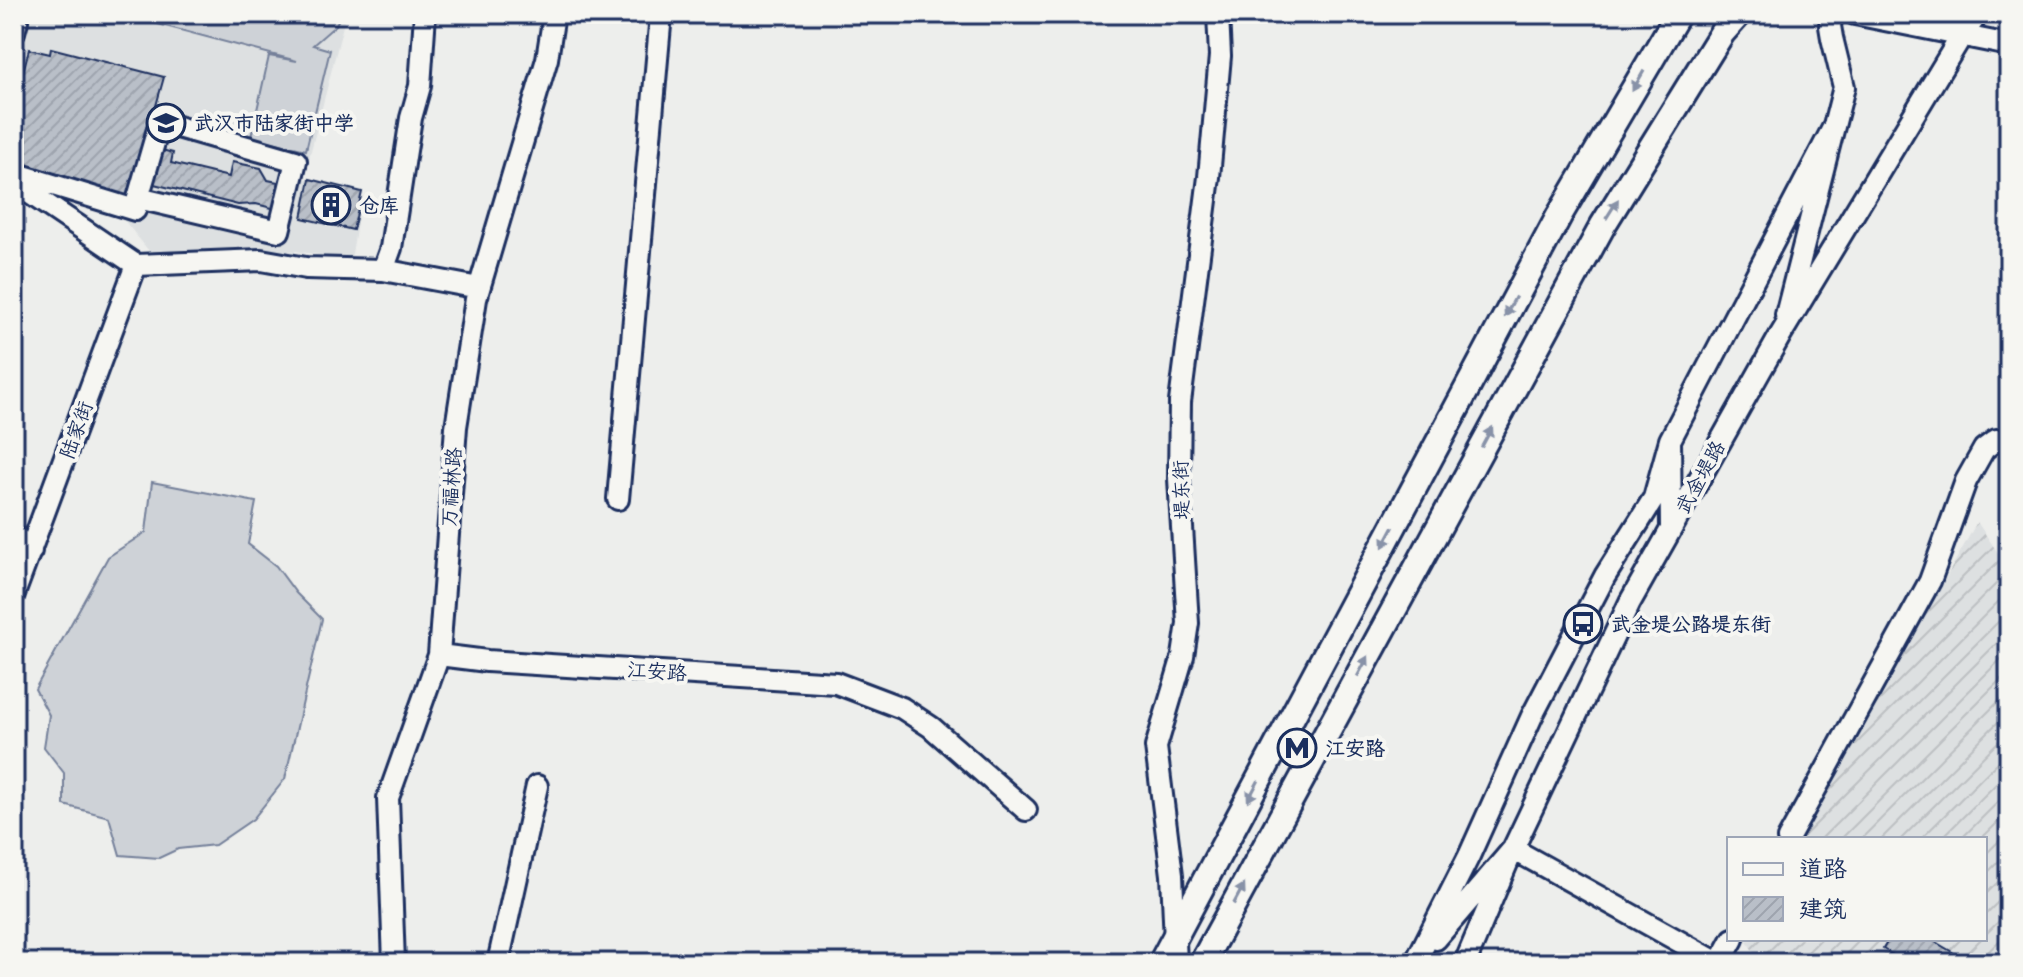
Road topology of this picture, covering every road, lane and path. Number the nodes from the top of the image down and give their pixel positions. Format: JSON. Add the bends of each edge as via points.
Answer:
{"nodes":[{"id":1,"x":425,"y":14,"type":"edge"},
{"id":2,"x":554,"y":14,"type":"edge"},
{"id":3,"x":661,"y":14,"type":"edge"},
{"id":4,"x":1218,"y":14,"type":"edge"},
{"id":5,"x":1678,"y":14,"type":"edge"},
{"id":6,"x":1739,"y":14,"type":"edge"},
{"id":7,"x":1832,"y":14,"type":"edge"},
{"id":8,"x":1855,"y":14,"type":"edge"},
{"id":9,"x":1952,"y":14,"type":"edge"},
{"id":10,"x":1978,"y":14,"type":"edge"},
{"id":11,"x":14,"y":19,"type":"edge"},
{"id":12,"x":14,"y":32,"type":"edge"},
{"id":13,"x":1962,"y":35,"type":"junction"},
{"id":14,"x":2009,"y":45,"type":"edge"},
{"id":15,"x":1834,"y":126,"type":"junction"},
{"id":16,"x":20,"y":181,"type":"edge"},
{"id":17,"x":138,"y":198,"type":"junction"},
{"id":18,"x":136,"y":265,"type":"junction"},
{"id":19,"x":383,"y":270,"type":"junction"},
{"id":20,"x":479,"y":288,"type":"junction"},
{"id":21,"x":1781,"y":334,"type":"junction"},
{"id":22,"x":1670,"y":440,"type":"junction"},
{"id":23,"x":2009,"y":440,"type":"edge"},
{"id":24,"x":618,"y":499,"type":"dead end"},
{"id":25,"x":1671,"y":529,"type":"junction"},
{"id":26,"x":14,"y":535,"type":"edge"},
{"id":27,"x":31,"y":551,"type":"junction"},
{"id":28,"x":14,"y":594,"type":"edge"},
{"id":29,"x":439,"y":655,"type":"junction"},
{"id":30,"x":537,"y":786,"type":"dead end"},
{"id":31,"x":1026,"y":810,"type":"dead end"},
{"id":32,"x":1789,"y":837,"type":"edge"},
{"id":33,"x":1513,"y":849,"type":"junction"},
{"id":34,"x":1175,"y":937,"type":"junction"},
{"id":35,"x":1732,"y":941,"type":"edge"},
{"id":36,"x":394,"y":963,"type":"edge"},
{"id":37,"x":498,"y":963,"type":"edge"},
{"id":38,"x":1161,"y":963,"type":"edge"},
{"id":39,"x":1176,"y":963,"type":"edge"},
{"id":40,"x":1202,"y":963,"type":"edge"},
{"id":41,"x":1465,"y":963,"type":"edge"},
{"id":42,"x":1719,"y":963,"type":"edge"}],
"edges":[{"from":1,"to":19,"type":"street","via":[[420,86]]},
{"from":2,"to":20,"type":"street","name":"万福林路","via":[[547,59]]},
{"from":3,"to":24,"type":"street"},
{"from":4,"to":34,"type":"street","name":"堤东街","via":[[1220,56],[1209,177],[1180,402],[1188,623],[1156,747]]},
{"from":5,"to":34,"type":"main road","one_way":true,"via":[[1559,216]]},
{"from":40,"to":6,"type":"main road","one_way":true,"via":[[1603,225]]},
{"from":7,"to":15,"type":"street","via":[[1844,87]]},
{"from":8,"to":13,"type":"street"},
{"from":9,"to":13,"type":"street"},
{"from":10,"to":13,"type":"street","name":"武金堤路"},
{"from":11,"to":12,"type":"street"},
{"from":13,"to":14,"type":"street"},
{"from":13,"to":21,"type":"street","name":"武金堤路"},
{"from":15,"to":21,"type":"street"},
{"from":15,"to":22,"type":"street"},
{"from":16,"to":17,"type":"street","via":[[135,210]]},
{"from":16,"to":18,"type":"street"},
{"from":17,"to":17,"type":"street","via":[[160,122],[296,161],[279,231]]},
{"from":18,"to":19,"type":"street","via":[[261,260],[306,268]]},
{"from":18,"to":27,"type":"street","name":"陆家街"},
{"from":19,"to":20,"type":"street"},
{"from":20,"to":29,"type":"street","name":"万福林路","via":[[456,427]]},
{"from":21,"to":25,"type":"street","name":"武金堤路"},
{"from":22,"to":25,"type":"street"},
{"from":22,"to":33,"type":"street","via":[[1654,498],[1605,576],[1532,716],[1415,963]]},
{"from":23,"to":32,"type":"street","via":[[1996,440],[1984,449],[1966,481],[1930,581]]},
{"from":25,"to":33,"type":"street","name":"武金堤路","via":[[1630,602]]},
{"from":26,"to":27,"type":"street"},
{"from":27,"to":28,"type":"street","name":"陆家街"},
{"from":29,"to":31,"type":"street","name":"江安路","via":[[836,683],[902,708],[931,727]]},
{"from":29,"to":36,"type":"street","name":"万福林路","via":[[388,798]]},
{"from":30,"to":37,"type":"street"},
{"from":33,"to":41,"type":"street","name":"武金堤路"},
{"from":33,"to":42,"type":"street"},
{"from":34,"to":38,"type":"main road"},
{"from":34,"to":39,"type":"street","name":"堤东街"},
{"from":35,"to":42,"type":"street"}]}
